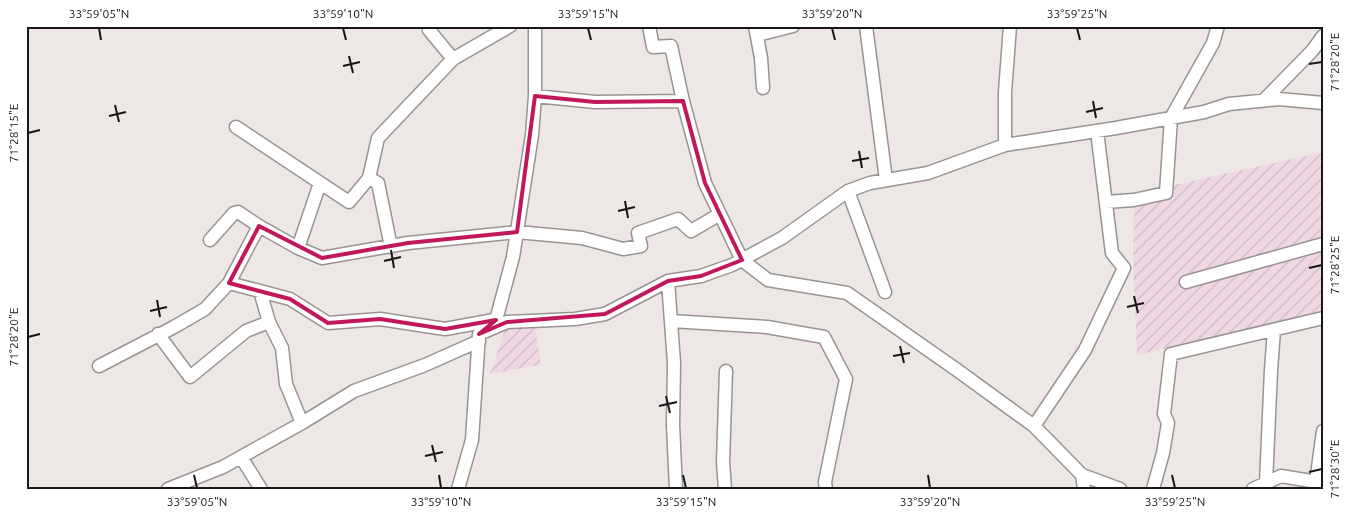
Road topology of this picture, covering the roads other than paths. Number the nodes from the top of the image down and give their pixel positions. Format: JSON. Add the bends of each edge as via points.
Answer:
{"nodes":[{"id":1,"x":432,"y":26,"type":"edge"},
{"id":2,"x":510,"y":26,"type":"edge"},
{"id":3,"x":535,"y":26,"type":"edge"},
{"id":4,"x":649,"y":26,"type":"edge"},
{"id":5,"x":793,"y":26,"type":"edge"},
{"id":6,"x":866,"y":26,"type":"edge"},
{"id":7,"x":1010,"y":26,"type":"edge"},
{"id":8,"x":1218,"y":26,"type":"edge"},
{"id":9,"x":756,"y":30,"type":"edge"},
{"id":10,"x":1323,"y":36,"type":"edge"},
{"id":11,"x":453,"y":59,"type":"junction"},
{"id":12,"x":763,"y":88,"type":"dead end"},
{"id":13,"x":535,"y":96,"type":"junction"},
{"id":14,"x":1264,"y":100,"type":"junction"},
{"id":15,"x":683,"y":101,"type":"junction"},
{"id":16,"x":1323,"y":103,"type":"edge"},
{"id":17,"x":1171,"y":118,"type":"junction"},
{"id":18,"x":236,"y":127,"type":"dead end"},
{"id":19,"x":1097,"y":131,"type":"junction"},
{"id":20,"x":1005,"y":145,"type":"junction"},
{"id":21,"x":369,"y":178,"type":"junction"},
{"id":22,"x":886,"y":180,"type":"junction"},
{"id":23,"x":320,"y":183,"type":"junction"},
{"id":24,"x":848,"y":191,"type":"junction"},
{"id":25,"x":1106,"y":202,"type":"junction"},
{"id":26,"x":720,"y":214,"type":"junction"},
{"id":27,"x":259,"y":226,"type":"junction"},
{"id":28,"x":517,"y":232,"type":"junction"},
{"id":29,"x":210,"y":240,"type":"dead end"},
{"id":30,"x":1323,"y":244,"type":"edge"},
{"id":31,"x":391,"y":247,"type":"junction"},
{"id":32,"x":298,"y":248,"type":"junction"},
{"id":33,"x":742,"y":260,"type":"junction"},
{"id":34,"x":668,"y":281,"type":"junction"},
{"id":35,"x":1186,"y":282,"type":"dead end"},
{"id":36,"x":229,"y":283,"type":"junction"},
{"id":37,"x":260,"y":291,"type":"junction"},
{"id":38,"x":885,"y":292,"type":"dead end"},
{"id":39,"x":1323,"y":318,"type":"edge"},
{"id":40,"x":496,"y":320,"type":"junction"},
{"id":41,"x":671,"y":321,"type":"junction"},
{"id":42,"x":269,"y":322,"type":"junction"},
{"id":43,"x":1274,"y":330,"type":"junction"},
{"id":44,"x":158,"y":334,"type":"junction"},
{"id":45,"x":479,"y":338,"type":"junction"},
{"id":46,"x":99,"y":366,"type":"dead end"},
{"id":47,"x":726,"y":371,"type":"dead end"},
{"id":48,"x":302,"y":423,"type":"junction"},
{"id":49,"x":1034,"y":426,"type":"junction"},
{"id":50,"x":1323,"y":431,"type":"edge"},
{"id":51,"x":241,"y":457,"type":"junction"},
{"id":52,"x":1082,"y":475,"type":"junction"},
{"id":53,"x":1266,"y":483,"type":"junction"},
{"id":54,"x":1319,"y":483,"type":"edge"},
{"id":55,"x":168,"y":489,"type":"edge"},
{"id":56,"x":261,"y":489,"type":"edge"},
{"id":57,"x":458,"y":489,"type":"edge"},
{"id":58,"x":676,"y":489,"type":"edge"},
{"id":59,"x":725,"y":489,"type":"edge"},
{"id":60,"x":826,"y":489,"type":"edge"},
{"id":61,"x":1084,"y":489,"type":"edge"},
{"id":62,"x":1120,"y":489,"type":"edge"},
{"id":63,"x":1152,"y":489,"type":"edge"},
{"id":64,"x":1253,"y":489,"type":"edge"}],
"edges":[{"from":1,"to":11,"type":"street","via":[[429,30]]},
{"from":2,"to":11,"type":"street"},
{"from":3,"to":13,"type":"street"},
{"from":4,"to":15,"type":"street","via":[[653,47],[671,46]]},
{"from":5,"to":9,"type":"street"},
{"from":6,"to":22,"type":"street"},
{"from":7,"to":20,"type":"street"},
{"from":8,"to":17,"type":"street","via":[[1213,43]]},
{"from":9,"to":12,"type":"street"},
{"from":10,"to":14,"type":"street"},
{"from":11,"to":21,"type":"street","via":[[378,138]]},
{"from":13,"to":15,"type":"street","via":[[595,102]]},
{"from":13,"to":28,"type":"street"},
{"from":14,"to":16,"type":"street"},
{"from":14,"to":17,"type":"street","via":[[1229,104]]},
{"from":15,"to":26,"type":"street","via":[[704,184]]},
{"from":17,"to":19,"type":"street"},
{"from":17,"to":25,"type":"street","via":[[1166,193]]},
{"from":18,"to":23,"type":"street"},
{"from":19,"to":20,"type":"street"},
{"from":19,"to":25,"type":"street"},
{"from":20,"to":22,"type":"street","via":[[928,173]]},
{"from":21,"to":23,"type":"street","via":[[349,202]]},
{"from":21,"to":31,"type":"street","via":[[378,183]]},
{"from":22,"to":24,"type":"street"},
{"from":23,"to":32,"type":"street"},
{"from":24,"to":33,"type":"street","via":[[782,238]]},
{"from":24,"to":38,"type":"street"},
{"from":25,"to":49,"type":"street","via":[[1112,253],[1124,268],[1085,350]]},
{"from":26,"to":28,"type":"street","via":[[691,231],[678,220],[638,233],[641,246],[623,249],[582,238]]},
{"from":26,"to":33,"type":"street"},
{"from":27,"to":29,"type":"street","via":[[238,212],[234,213]]},
{"from":27,"to":32,"type":"street"},
{"from":27,"to":36,"type":"street"},
{"from":28,"to":31,"type":"street"},
{"from":28,"to":40,"type":"street"},
{"from":30,"to":35,"type":"street"},
{"from":31,"to":32,"type":"street","via":[[322,258]]},
{"from":33,"to":34,"type":"street","via":[[701,276]]},
{"from":33,"to":49,"type":"street","via":[[768,280],[847,293]]},
{"from":34,"to":41,"type":"street"},
{"from":34,"to":45,"type":"street","via":[[604,314],[575,319],[507,322]]},
{"from":36,"to":37,"type":"street"},
{"from":36,"to":44,"type":"street","via":[[205,309]]},
{"from":37,"to":40,"type":"street","via":[[290,299],[328,323],[380,319],[445,329]]},
{"from":37,"to":42,"type":"street"},
{"from":39,"to":43,"type":"street"},
{"from":40,"to":45,"type":"street"},
{"from":41,"to":58,"type":"street"},
{"from":41,"to":60,"type":"street","via":[[767,327],[824,337],[846,379]]},
{"from":42,"to":44,"type":"street","via":[[246,331],[190,377]]},
{"from":42,"to":48,"type":"street","via":[[282,348],[286,384]]},
{"from":43,"to":53,"type":"street"},
{"from":43,"to":63,"type":"street","via":[[1172,354],[1164,414],[1168,423]]},
{"from":44,"to":46,"type":"street"},
{"from":45,"to":48,"type":"street","via":[[425,365],[354,391]]},
{"from":45,"to":57,"type":"street","via":[[472,440]]},
{"from":47,"to":59,"type":"street"},
{"from":48,"to":51,"type":"street"},
{"from":49,"to":52,"type":"street"},
{"from":50,"to":54,"type":"street"},
{"from":51,"to":55,"type":"street"},
{"from":51,"to":56,"type":"street"},
{"from":52,"to":61,"type":"street"},
{"from":52,"to":62,"type":"street"},
{"from":53,"to":54,"type":"street","via":[[1280,476]]},
{"from":53,"to":64,"type":"street"}]}
